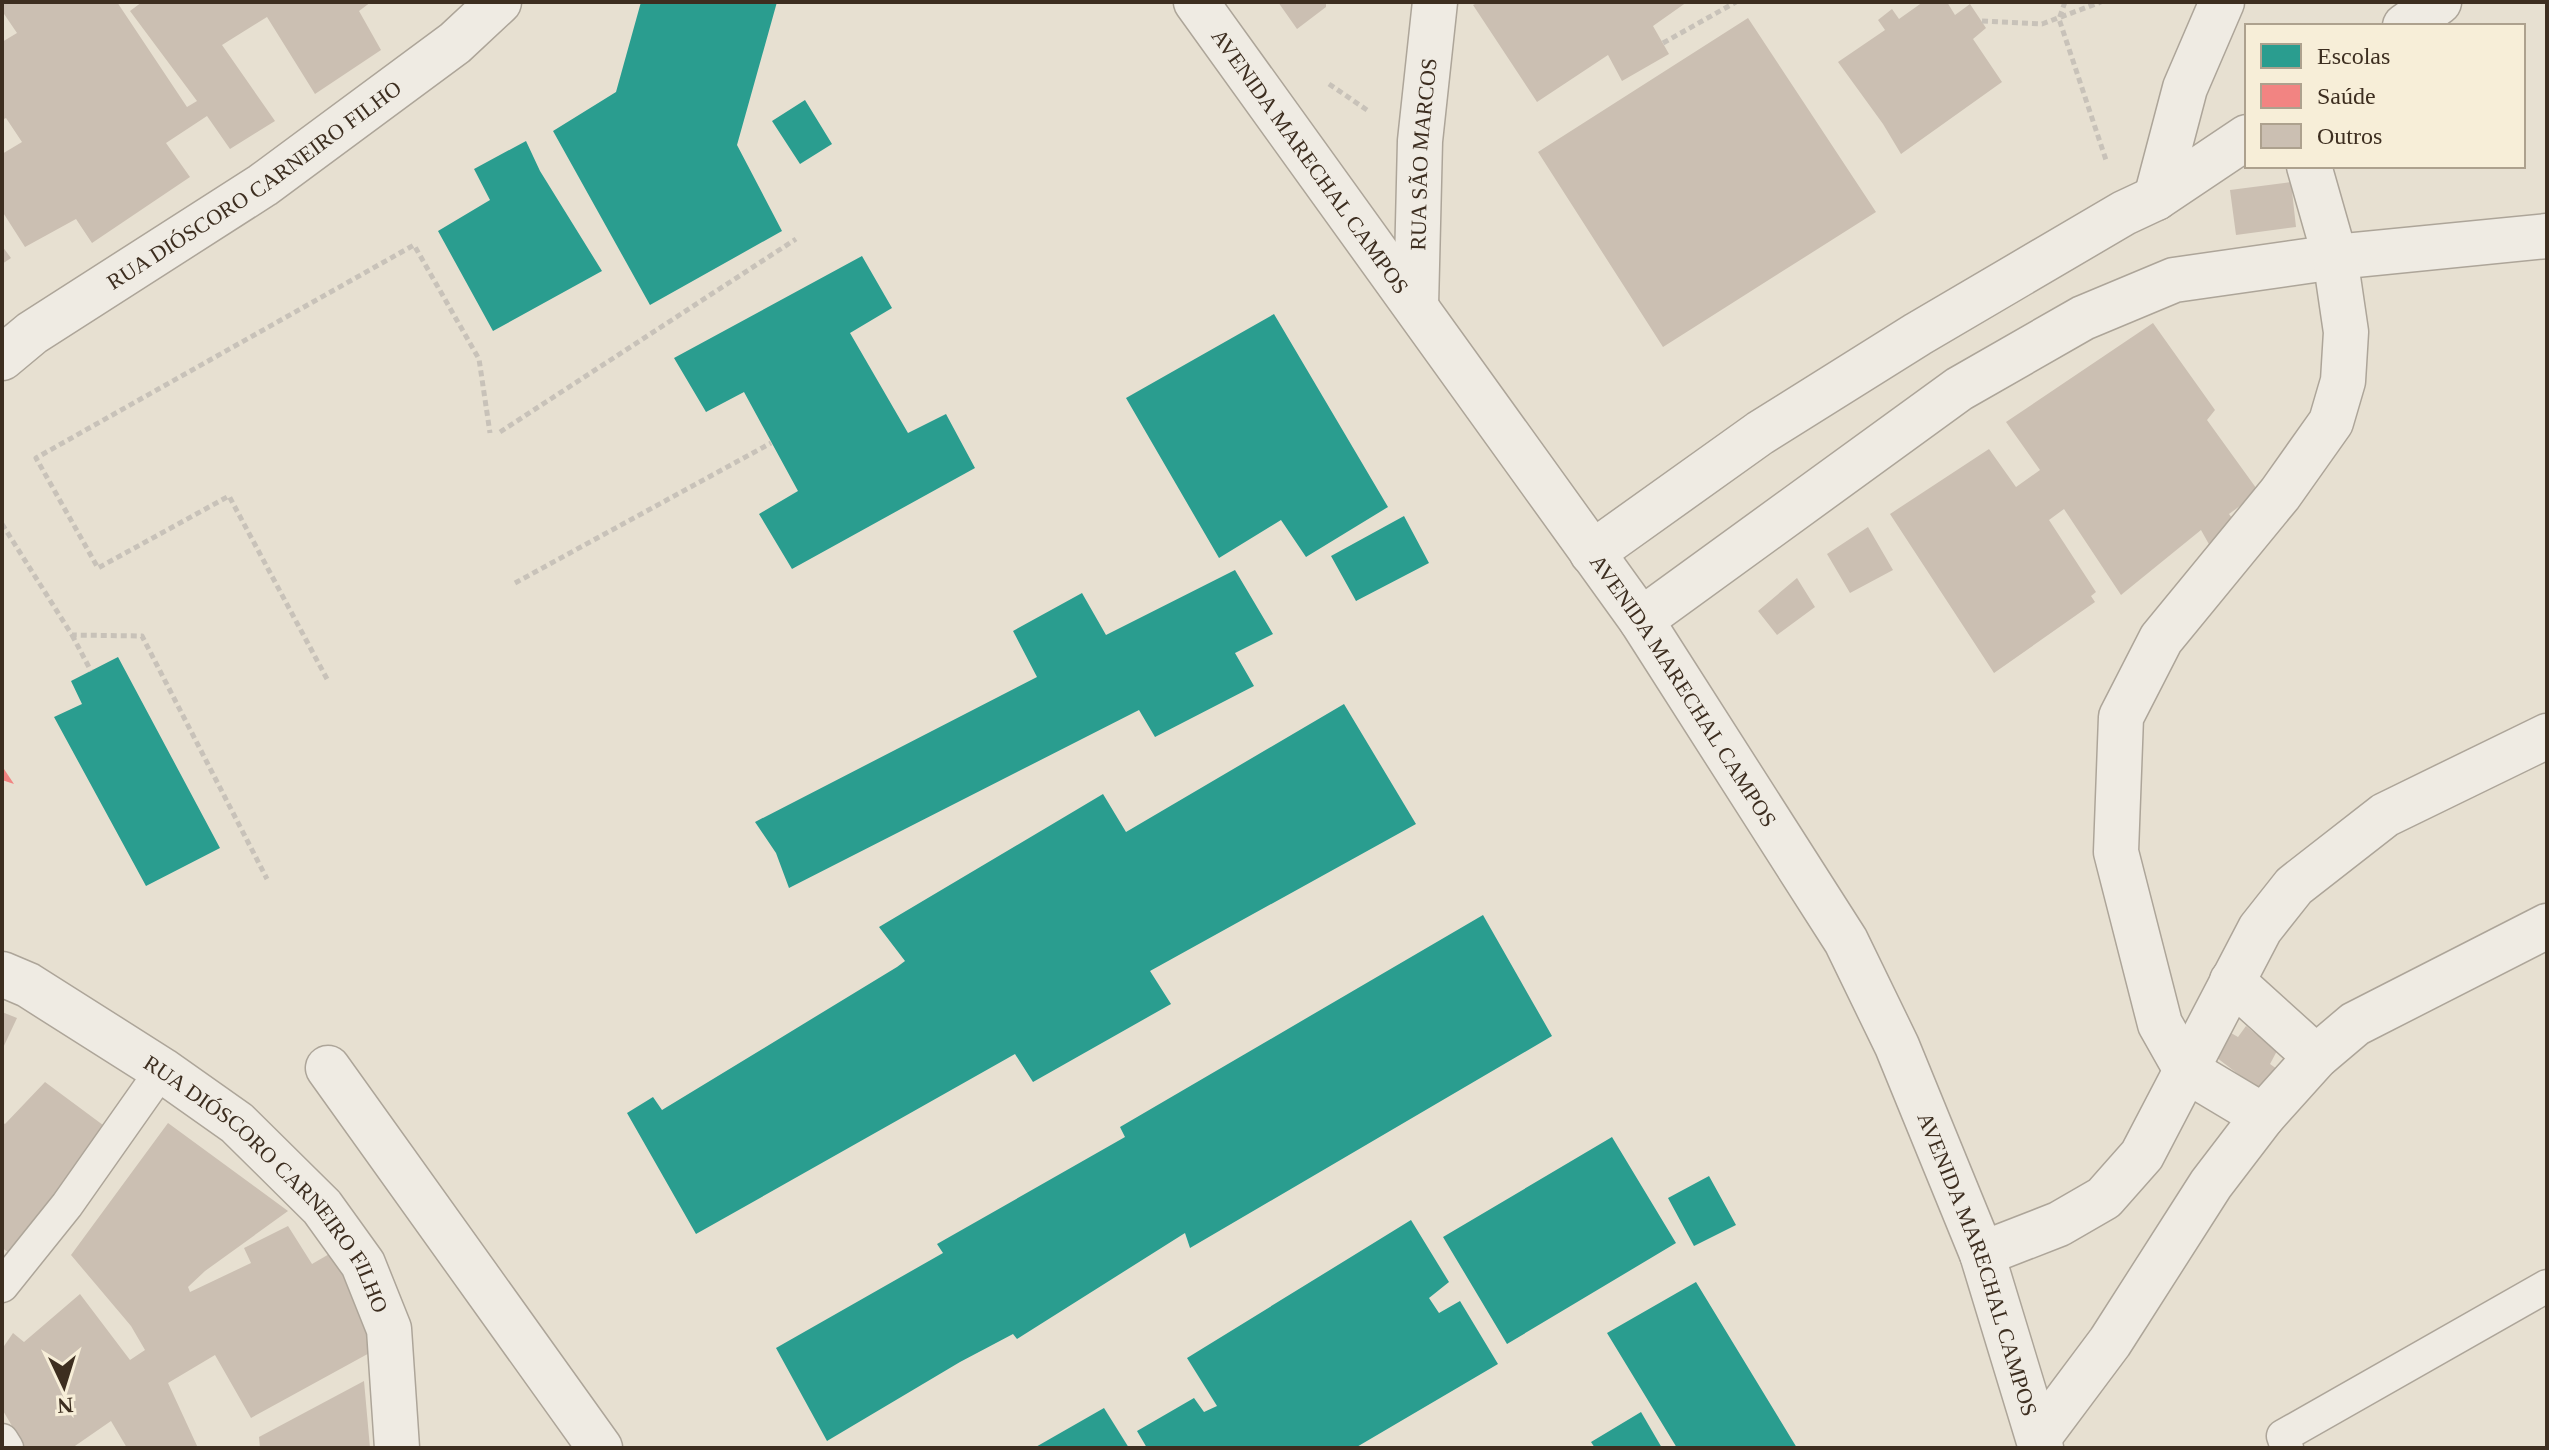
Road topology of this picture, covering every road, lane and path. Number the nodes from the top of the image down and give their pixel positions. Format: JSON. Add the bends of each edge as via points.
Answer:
{"nodes":[{"id":1,"x":499,"y":2,"type":"edge"},
{"id":2,"x":1196,"y":2,"type":"edge"},
{"id":3,"x":1435,"y":2,"type":"edge"},
{"id":4,"x":1736,"y":2,"type":"edge"},
{"id":5,"x":2065,"y":2,"type":"edge"},
{"id":6,"x":2101,"y":2,"type":"edge"},
{"id":7,"x":2222,"y":2,"type":"edge"},
{"id":8,"x":2439,"y":2,"type":"edge"},
{"id":9,"x":2059,"y":19,"type":"junction"},
{"id":10,"x":1982,"y":21,"type":"dead end"},
{"id":11,"x":2408,"y":24,"type":"edge"},
{"id":12,"x":1663,"y":43,"type":"dead end"},
{"id":13,"x":1320,"y":78,"type":"dead end"},
{"id":14,"x":2245,"y":138,"type":"edge"},
{"id":15,"x":1420,"y":141,"type":"junction"},
{"id":16,"x":2310,"y":168,"type":"edge"},
{"id":17,"x":2140,"y":206,"type":"junction"},
{"id":18,"x":2547,"y":236,"type":"edge"},
{"id":19,"x":796,"y":239,"type":"dead end"},
{"id":20,"x":2335,"y":257,"type":"junction"},
{"id":21,"x":1416,"y":306,"type":"junction"},
{"id":22,"x":2,"y":358,"type":"edge"},
{"id":23,"x":500,"y":432,"type":"dead end"},
{"id":24,"x":490,"y":433,"type":"dead end"},
{"id":25,"x":771,"y":443,"type":"dead end"},
{"id":26,"x":2,"y":524,"type":"edge"},
{"id":27,"x":1592,"y":553,"type":"junction"},
{"id":28,"x":515,"y":583,"type":"dead end"},
{"id":29,"x":1641,"y":620,"type":"junction"},
{"id":30,"x":72,"y":635,"type":"junction"},
{"id":31,"x":91,"y":671,"type":"dead end"},
{"id":32,"x":327,"y":679,"type":"dead end"},
{"id":33,"x":2547,"y":736,"type":"edge"},
{"id":34,"x":267,"y":879,"type":"dead end"},
{"id":35,"x":2547,"y":926,"type":"edge"},
{"id":36,"x":2,"y":941,"type":"edge"},
{"id":37,"x":15,"y":980,"type":"edge"},
{"id":38,"x":2232,"y":981,"type":"junction"},
{"id":39,"x":2316,"y":1057,"type":"junction"},
{"id":40,"x":328,"y":1068,"type":"dead end"},
{"id":41,"x":162,"y":1070,"type":"junction"},
{"id":42,"x":2186,"y":1070,"type":"junction"},
{"id":43,"x":2263,"y":1116,"type":"junction"},
{"id":44,"x":1982,"y":1254,"type":"junction"},
{"id":45,"x":2,"y":1286,"type":"edge"},
{"id":46,"x":2547,"y":1286,"type":"edge"},
{"id":47,"x":2,"y":1440,"type":"edge"},
{"id":48,"x":2040,"y":1442,"type":"edge"},
{"id":49,"x":7,"y":1448,"type":"edge"},
{"id":50,"x":397,"y":1448,"type":"edge"},
{"id":51,"x":600,"y":1448,"type":"edge"},
{"id":52,"x":2287,"y":1448,"type":"edge"}],
"edges":[{"from":1,"to":22,"type":"street","name":"RUA DIÓSCORO CARNEIRO FILHO","via":[[455,43],[263,185],[32,333]]},
{"from":2,"to":21,"type":"street","name":"AVENIDA MARECHAL CAMPOS"},
{"from":3,"to":15,"type":"street","name":"RUA SÃO MARCOS"},
{"from":4,"to":12,"type":"path"},
{"from":5,"to":9,"type":"path"},
{"from":6,"to":9,"type":"path"},
{"from":7,"to":17,"type":"street"},
{"from":8,"to":11,"type":"street"},
{"from":9,"to":10,"type":"path","via":[[2042,24]]},
{"from":9,"to":17,"type":"path"},
{"from":13,"to":15,"type":"path"},
{"from":14,"to":17,"type":"street"},
{"from":15,"to":21,"type":"street","name":"RUA SÃO MARCOS"},
{"from":16,"to":20,"type":"street"},
{"from":17,"to":27,"type":"street","via":[[1760,433]]},
{"from":18,"to":20,"type":"street"},
{"from":19,"to":23,"type":"path"},
{"from":20,"to":29,"type":"street","via":[[2174,280],[2083,318],[1959,389]]},
{"from":20,"to":42,"type":"street","via":[[2346,332],[2343,381],[2331,422],[2280,494],[2161,639],[2121,717],[2116,852],[2160,1024]]},
{"from":21,"to":27,"type":"street","name":"AVENIDA MARECHAL CAMPOS"},
{"from":24,"to":32,"type":"path","via":[[479,359],[414,245],[36,458],[98,568],[229,496]]},
{"from":25,"to":28,"type":"path"},
{"from":26,"to":30,"type":"path"},
{"from":27,"to":29,"type":"street","name":"AVENIDA MARECHAL CAMPOS"},
{"from":29,"to":44,"type":"street","name":"AVENIDA MARECHAL CAMPOS","via":[[1846,941],[1897,1046]]},
{"from":30,"to":31,"type":"path"},
{"from":30,"to":34,"type":"path","via":[[142,636]]},
{"from":33,"to":38,"type":"street","via":[[2385,815],[2294,886],[2260,929]]},
{"from":35,"to":39,"type":"street","via":[[2355,1024]]},
{"from":36,"to":37,"type":"street","name":"RUA DIÓSCORO CARNEIRO FILHO"},
{"from":37,"to":41,"type":"street","name":"RUA DIÓSCORO CARNEIRO FILHO"},
{"from":38,"to":39,"type":"street"},
{"from":38,"to":42,"type":"street"},
{"from":39,"to":43,"type":"street"},
{"from":40,"to":51,"type":"street"},
{"from":41,"to":45,"type":"lane","via":[[67,1205]]},
{"from":41,"to":50,"type":"street","name":"RUA DIÓSCORO CARNEIRO FILHO","via":[[237,1123],[322,1207],[363,1264],[389,1329]]},
{"from":42,"to":43,"type":"street"},
{"from":42,"to":44,"type":"street","via":[[2142,1155],[2104,1198],[2059,1224]]},
{"from":43,"to":48,"type":"street","via":[[2211,1184]]},
{"from":44,"to":48,"type":"street","name":"AVENIDA MARECHAL CAMPOS"},
{"from":46,"to":52,"type":"lane","via":[[2283,1436]]},
{"from":47,"to":49,"type":"lane"}]}
